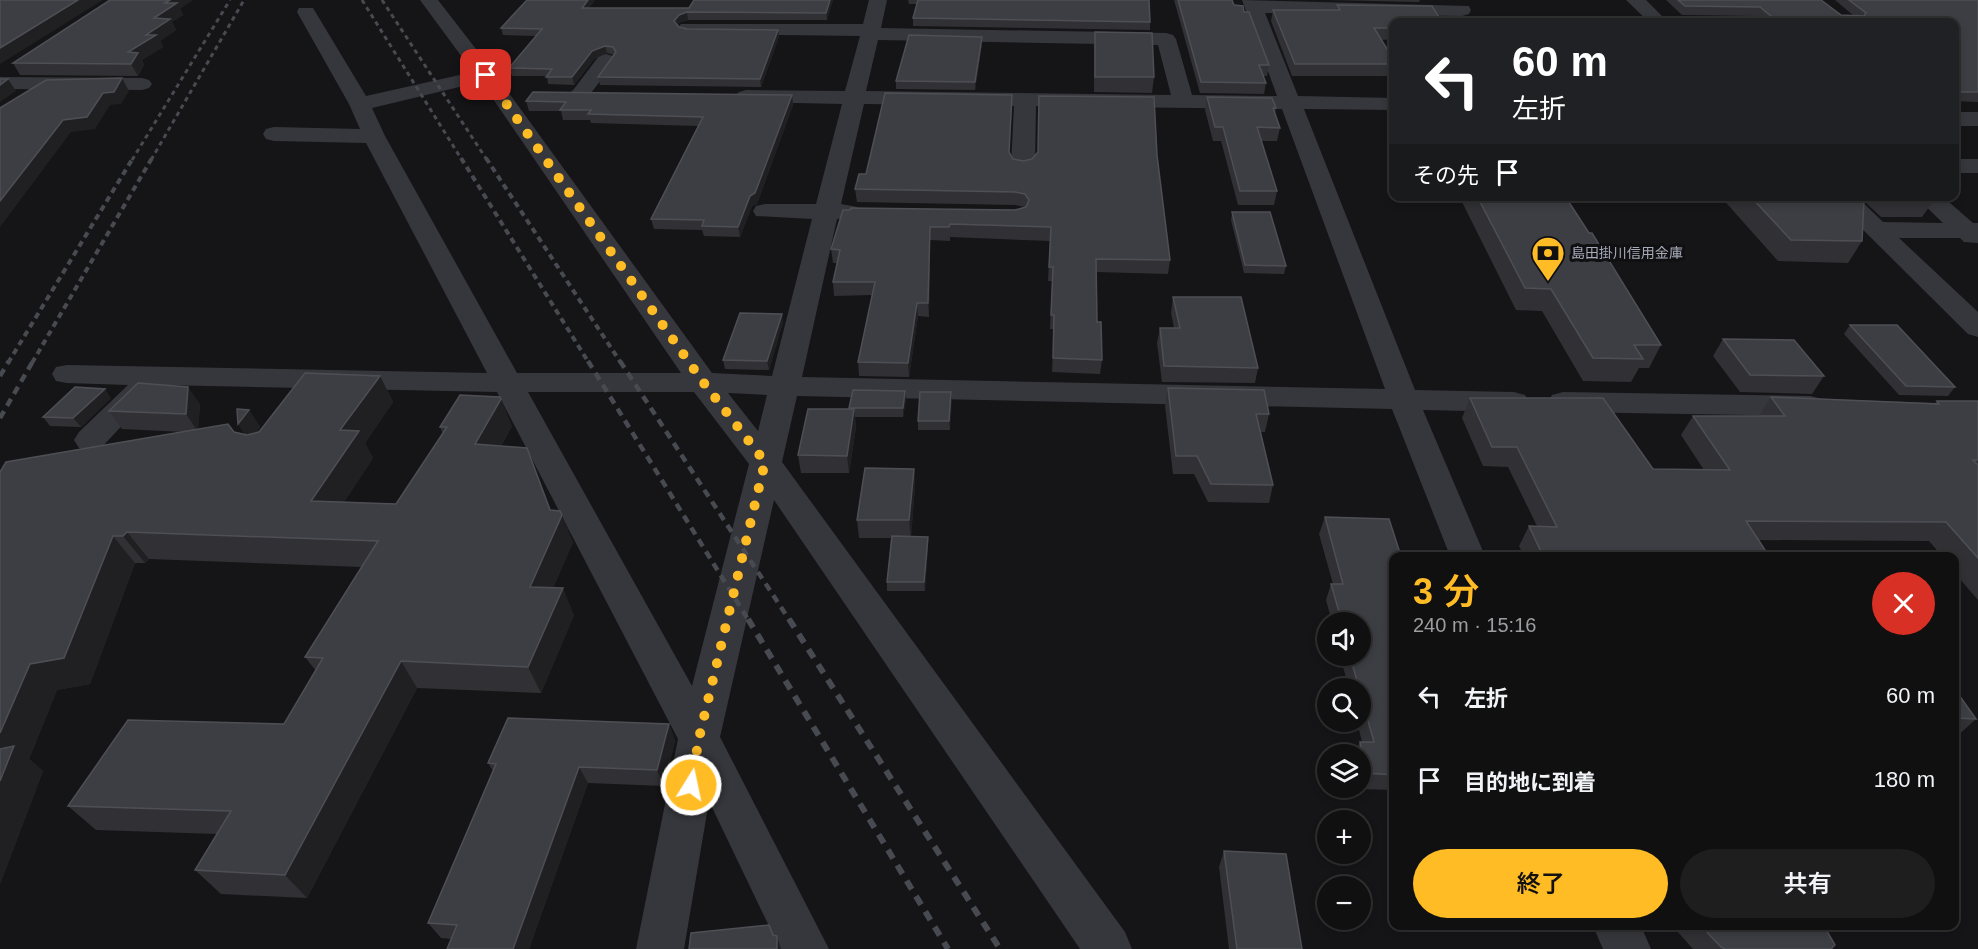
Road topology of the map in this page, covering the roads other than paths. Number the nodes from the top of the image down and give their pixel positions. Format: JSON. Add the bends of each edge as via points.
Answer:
{"nodes":[{"id":1,"x":429,"y":0,"type":"edge"},
{"id":2,"x":878,"y":0,"type":"edge"},
{"id":3,"x":1635,"y":0,"type":"edge"},
{"id":4,"x":1253,"y":4,"type":"edge"},
{"id":5,"x":1461,"y":10,"type":"dead end"},
{"id":6,"x":306,"y":12,"type":"dead end"},
{"id":7,"x":1655,"y":18,"type":"edge"},
{"id":8,"x":688,"y":28,"type":"edge"},
{"id":9,"x":870,"y":32,"type":"junction"},
{"id":10,"x":606,"y":60,"type":"dead end"},
{"id":11,"x":20,"y":63,"type":"edge"},
{"id":12,"x":0,"y":76,"type":"edge"},
{"id":13,"x":0,"y":83,"type":"edge"},
{"id":14,"x":48,"y":84,"type":"junction"},
{"id":15,"x":142,"y":84,"type":"dead end"},
{"id":16,"x":502,"y":87,"type":"junction"},
{"id":17,"x":558,"y":93,"type":"edge"},
{"id":18,"x":581,"y":93,"type":"junction"},
{"id":19,"x":605,"y":94,"type":"edge"},
{"id":20,"x":724,"y":95,"type":"edge"},
{"id":21,"x":854,"y":97,"type":"junction"},
{"id":22,"x":1025,"y":98,"type":"junction"},
{"id":23,"x":1183,"y":100,"type":"junction"},
{"id":24,"x":19,"y":102,"type":"edge"},
{"id":25,"x":1290,"y":103,"type":"junction"},
{"id":26,"x":360,"y":104,"type":"junction"},
{"id":27,"x":1389,"y":104,"type":"edge"},
{"id":28,"x":1959,"y":119,"type":"edge"},
{"id":29,"x":1978,"y":119,"type":"edge"},
{"id":30,"x":274,"y":135,"type":"dead end"},
{"id":31,"x":374,"y":136,"type":"junction"},
{"id":32,"x":1023,"y":165,"type":"edge"},
{"id":33,"x":1846,"y":201,"type":"edge"},
{"id":34,"x":1933,"y":201,"type":"edge"},
{"id":35,"x":765,"y":211,"type":"dead end"},
{"id":36,"x":828,"y":212,"type":"junction"},
{"id":37,"x":875,"y":212,"type":"edge"},
{"id":38,"x":1875,"y":230,"type":"junction"},
{"id":39,"x":1974,"y":234,"type":"edge"},
{"id":40,"x":1978,"y":328,"type":"edge"},
{"id":41,"x":67,"y":374,"type":"dead end"},
{"id":42,"x":154,"y":376,"type":"junction"},
{"id":43,"x":315,"y":379,"type":"junction"},
{"id":44,"x":703,"y":382,"type":"junction"},
{"id":45,"x":509,"y":383,"type":"junction"},
{"id":46,"x":783,"y":386,"type":"junction"},
{"id":47,"x":1404,"y":400,"type":"junction"},
{"id":48,"x":296,"y":405,"type":"edge"},
{"id":49,"x":1834,"y":407,"type":"edge"},
{"id":50,"x":90,"y":440,"type":"dead end"},
{"id":51,"x":765,"y":462,"type":"junction"},
{"id":52,"x":1465,"y":552,"type":"edge"},
{"id":53,"x":699,"y":738,"type":"junction"},
{"id":54,"x":1619,"y":930,"type":"edge"},
{"id":55,"x":660,"y":949,"type":"edge"},
{"id":56,"x":805,"y":949,"type":"edge"},
{"id":57,"x":1108,"y":949,"type":"edge"},
{"id":58,"x":1627,"y":949,"type":"edge"}],
"edges":[{"from":1,"to":16,"type":"street"},
{"from":2,"to":9,"type":"street"},
{"from":3,"to":7,"type":"street"},
{"from":4,"to":5,"type":"street"},
{"from":4,"to":25,"type":"street"},
{"from":6,"to":26,"type":"street"},
{"from":8,"to":9,"type":"street"},
{"from":9,"to":21,"type":"street"},
{"from":9,"to":23,"type":"street","via":[[1166,39]]},
{"from":10,"to":18,"type":"street"},
{"from":11,"to":12,"type":"street"},
{"from":13,"to":14,"type":"street"},
{"from":14,"to":15,"type":"street"},
{"from":14,"to":24,"type":"street"},
{"from":16,"to":26,"type":"street"},
{"from":16,"to":44,"type":"street"},
{"from":17,"to":18,"type":"street"},
{"from":18,"to":19,"type":"street"},
{"from":20,"to":21,"type":"street"},
{"from":21,"to":22,"type":"street"},
{"from":21,"to":36,"type":"street"},
{"from":22,"to":23,"type":"street"},
{"from":22,"to":32,"type":"street"},
{"from":23,"to":25,"type":"street"},
{"from":25,"to":27,"type":"street"},
{"from":25,"to":47,"type":"street"},
{"from":26,"to":31,"type":"street"},
{"from":28,"to":29,"type":"street"},
{"from":30,"to":31,"type":"street"},
{"from":31,"to":45,"type":"street"},
{"from":33,"to":38,"type":"street"},
{"from":34,"to":39,"type":"street"},
{"from":35,"to":36,"type":"street"},
{"from":36,"to":37,"type":"street"},
{"from":36,"to":46,"type":"street"},
{"from":38,"to":39,"type":"street"},
{"from":38,"to":40,"type":"street"},
{"from":41,"to":42,"type":"street"},
{"from":42,"to":43,"type":"street"},
{"from":42,"to":50,"type":"street"},
{"from":43,"to":45,"type":"street"},
{"from":43,"to":48,"type":"street"},
{"from":44,"to":45,"type":"street"},
{"from":44,"to":46,"type":"street"},
{"from":44,"to":51,"type":"street"},
{"from":45,"to":53,"type":"street"},
{"from":46,"to":47,"type":"street"},
{"from":46,"to":51,"type":"street"},
{"from":47,"to":49,"type":"street"},
{"from":47,"to":52,"type":"street"},
{"from":51,"to":53,"type":"street"},
{"from":51,"to":57,"type":"street"},
{"from":53,"to":55,"type":"street"},
{"from":53,"to":56,"type":"street"},
{"from":54,"to":58,"type":"street"}]}
